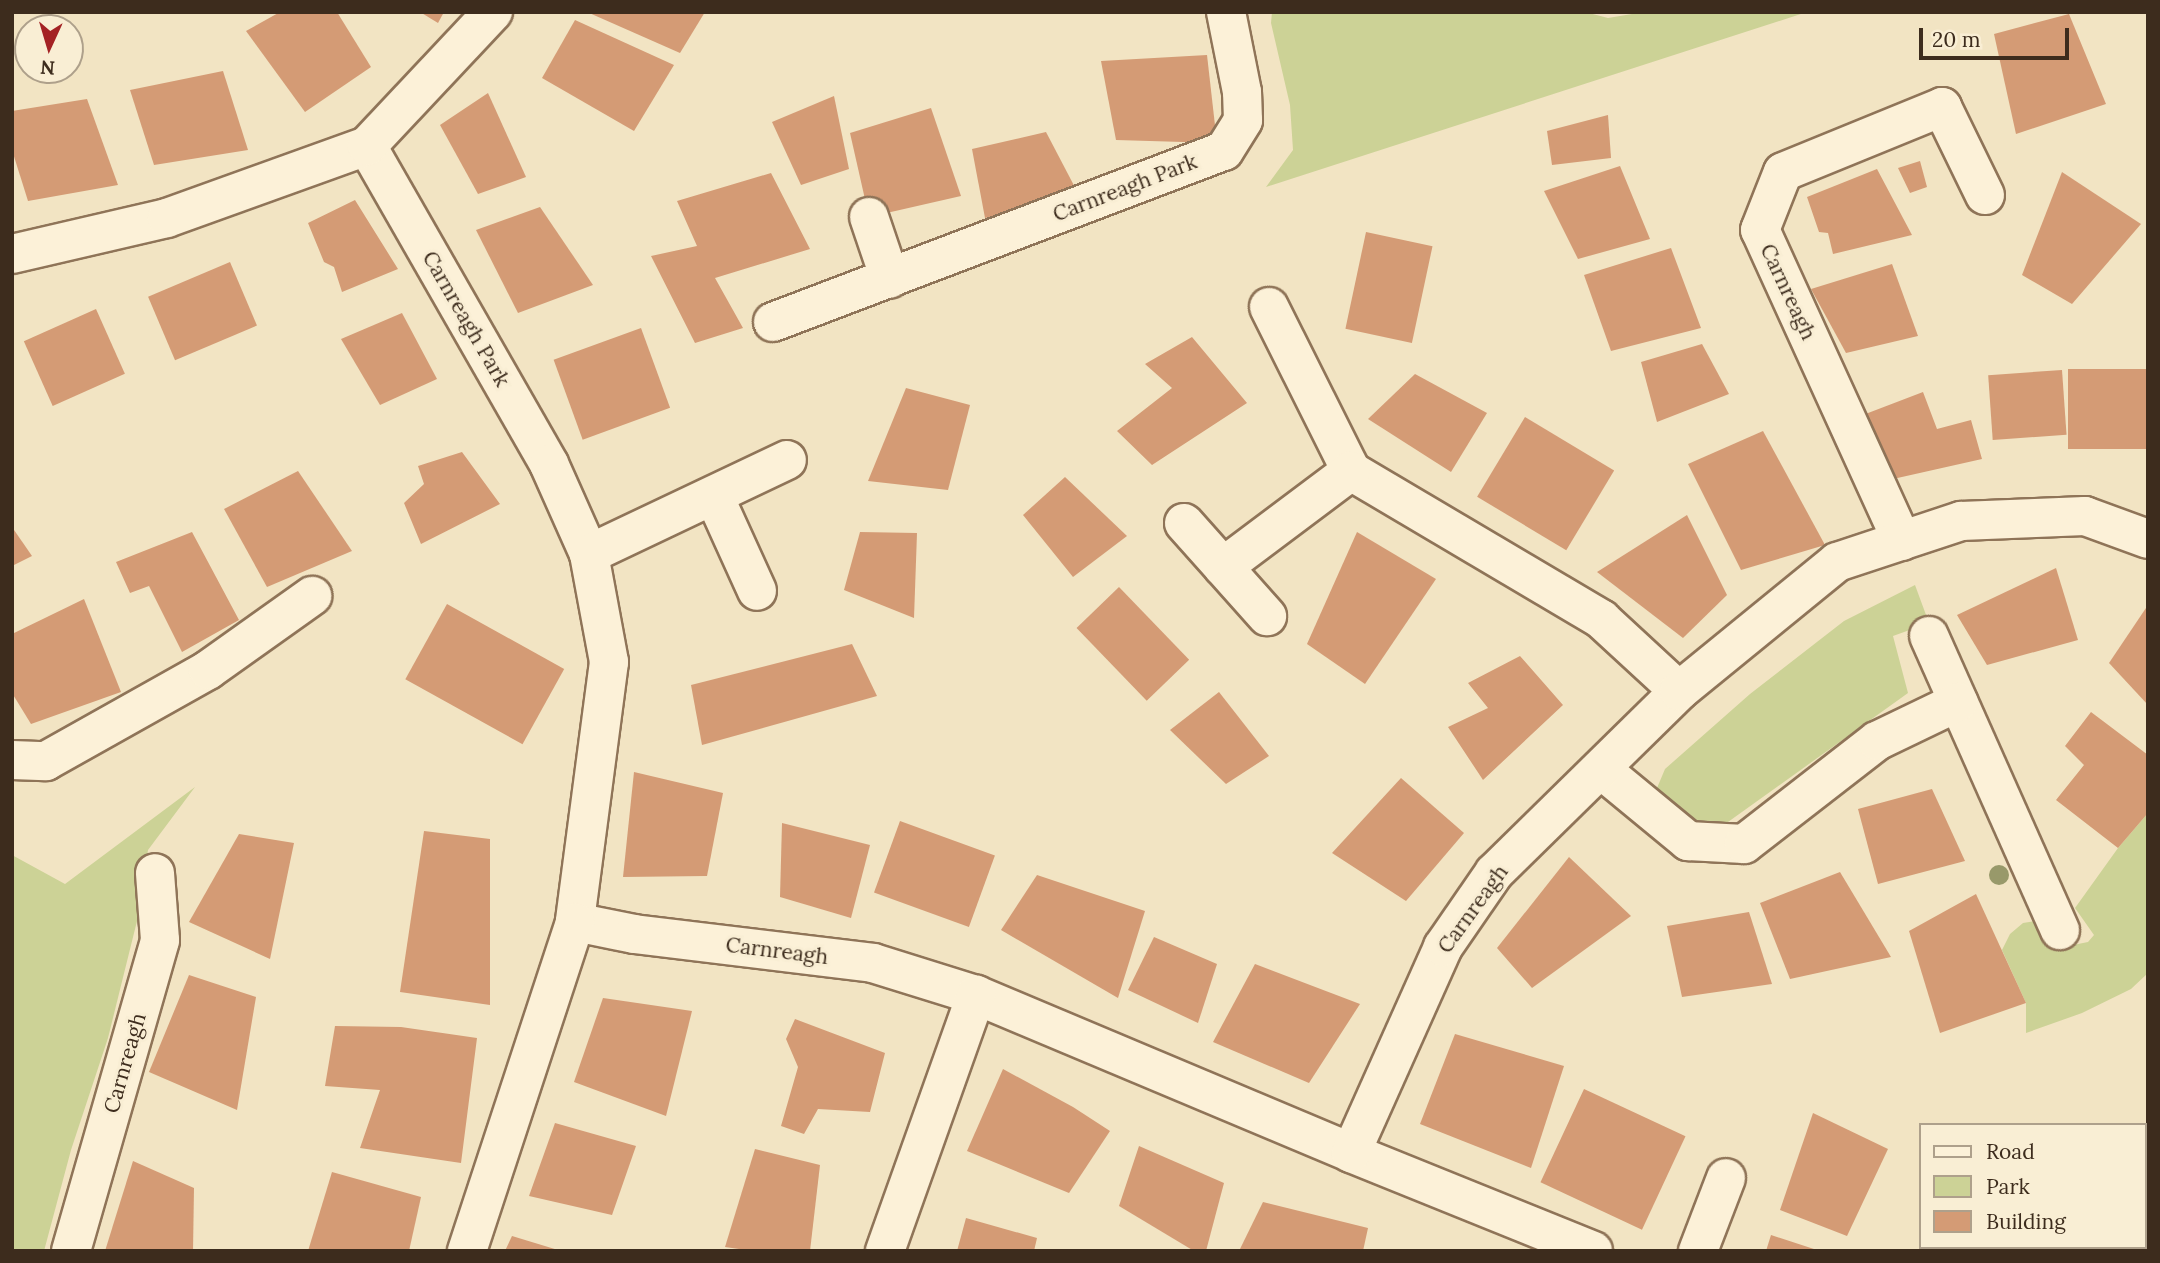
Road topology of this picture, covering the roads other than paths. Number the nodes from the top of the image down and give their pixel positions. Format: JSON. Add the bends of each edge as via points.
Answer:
{"nodes":[{"id":1,"x":493,"y":12,"type":"edge"},
{"id":2,"x":1226,"y":12,"type":"edge"},
{"id":3,"x":367,"y":146,"type":"junction"},
{"id":4,"x":1985,"y":195,"type":"dead end"},
{"id":5,"x":869,"y":217,"type":"dead end"},
{"id":6,"x":12,"y":254,"type":"edge"},
{"id":7,"x":890,"y":279,"type":"junction"},
{"id":8,"x":1269,"y":307,"type":"dead end"},
{"id":9,"x":773,"y":323,"type":"dead end"},
{"id":10,"x":786,"y":460,"type":"dead end"},
{"id":11,"x":1351,"y":471,"type":"junction"},
{"id":12,"x":714,"y":496,"type":"junction"},
{"id":13,"x":1184,"y":523,"type":"dead end"},
{"id":14,"x":2148,"y":539,"type":"edge"},
{"id":15,"x":1902,"y":541,"type":"junction"},
{"id":16,"x":589,"y":554,"type":"junction"},
{"id":17,"x":1223,"y":567,"type":"junction"},
{"id":18,"x":757,"y":591,"type":"dead end"},
{"id":19,"x":312,"y":596,"type":"dead end"},
{"id":20,"x":1267,"y":616,"type":"dead end"},
{"id":21,"x":1929,"y":636,"type":"dead end"},
{"id":22,"x":1679,"y":691,"type":"junction"},
{"id":23,"x":1958,"y":702,"type":"junction"},
{"id":24,"x":12,"y":760,"type":"edge"},
{"id":25,"x":1602,"y":770,"type":"junction"},
{"id":26,"x":155,"y":873,"type":"dead end"},
{"id":27,"x":575,"y":922,"type":"junction"},
{"id":28,"x":2060,"y":930,"type":"dead end"},
{"id":29,"x":976,"y":995,"type":"junction"},
{"id":30,"x":1351,"y":1153,"type":"junction"},
{"id":31,"x":1726,"y":1178,"type":"dead end"},
{"id":32,"x":71,"y":1251,"type":"edge"},
{"id":33,"x":467,"y":1251,"type":"edge"},
{"id":34,"x":885,"y":1251,"type":"edge"},
{"id":35,"x":1593,"y":1251,"type":"edge"},
{"id":36,"x":1698,"y":1251,"type":"edge"}],
"edges":[{"from":1,"to":3,"type":"street"},
{"from":2,"to":7,"type":"street","name":"Carnreagh Park","via":[[1243,120],[1224,151]]},
{"from":3,"to":6,"type":"street","via":[[167,218]]},
{"from":3,"to":16,"type":"street","name":"Carnreagh Park","via":[[549,464]]},
{"from":4,"to":15,"type":"street","name":"Carnreagh","via":[[1941,107],[1783,172],[1760,230]]},
{"from":5,"to":7,"type":"street"},
{"from":7,"to":9,"type":"street","name":"Carnreagh Park"},
{"from":8,"to":11,"type":"street"},
{"from":10,"to":12,"type":"street"},
{"from":11,"to":17,"type":"street"},
{"from":11,"to":22,"type":"street","via":[[1601,619]]},
{"from":12,"to":16,"type":"street"},
{"from":12,"to":18,"type":"street"},
{"from":13,"to":17,"type":"street"},
{"from":14,"to":15,"type":"street","name":"Carnreagh","via":[[2085,516],[1961,521]]},
{"from":15,"to":22,"type":"street","name":"Carnreagh","via":[[1837,562]]},
{"from":16,"to":27,"type":"street","via":[[609,662]]},
{"from":17,"to":20,"type":"street"},
{"from":19,"to":24,"type":"street","via":[[208,670],[46,761]]},
{"from":21,"to":23,"type":"street"},
{"from":22,"to":25,"type":"street","name":"Carnreagh"},
{"from":23,"to":25,"type":"street","via":[[1877,741],[1744,844],[1688,841]]},
{"from":23,"to":28,"type":"street"},
{"from":25,"to":30,"type":"street","name":"Carnreagh","via":[[1494,873],[1443,947]]},
{"from":26,"to":32,"type":"street","name":"Carnreagh","via":[[160,940]]},
{"from":27,"to":29,"type":"street","name":"Carnreagh","via":[[634,934],[873,963]]},
{"from":27,"to":33,"type":"street"},
{"from":29,"to":30,"type":"street","name":"Carnreagh"},
{"from":29,"to":34,"type":"street"},
{"from":30,"to":35,"type":"street","name":"Carnreagh"},
{"from":31,"to":36,"type":"street"}]}
